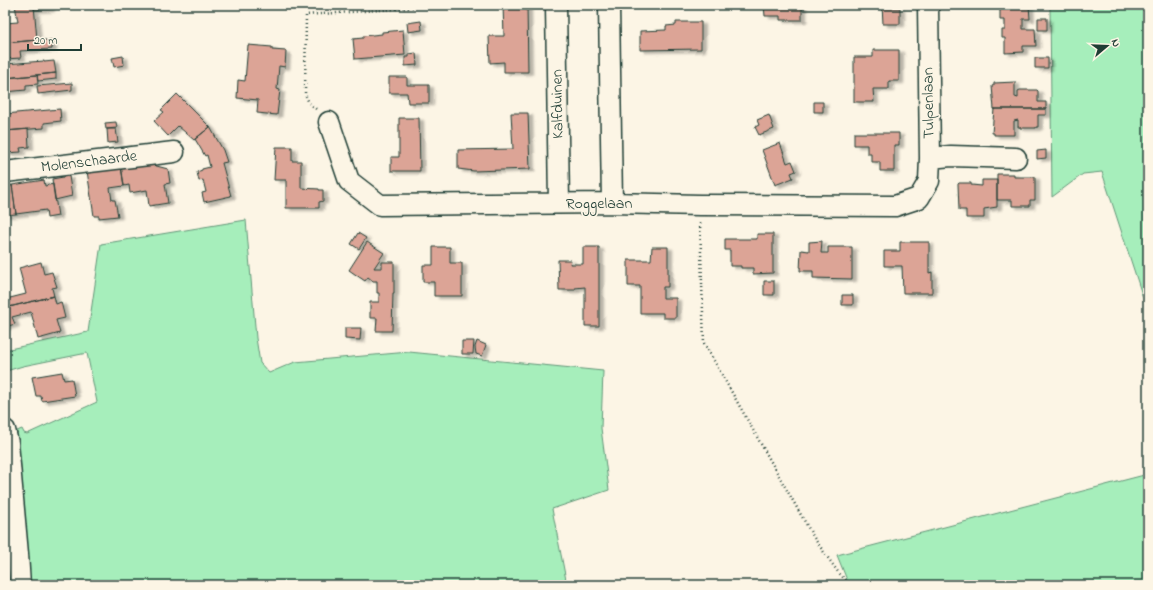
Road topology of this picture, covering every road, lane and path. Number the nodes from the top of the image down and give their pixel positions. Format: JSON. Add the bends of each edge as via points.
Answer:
{"nodes":[{"id":1,"x":338,"y":5,"type":"edge"},
{"id":2,"x":418,"y":5,"type":"edge"},
{"id":3,"x":556,"y":5,"type":"edge"},
{"id":4,"x":609,"y":5,"type":"edge"},
{"id":5,"x":928,"y":5,"type":"edge"},
{"id":6,"x":339,"y":13,"type":"junction"},
{"id":7,"x":329,"y":122,"type":"joint"},
{"id":8,"x":174,"y":152,"type":"dead end"},
{"id":9,"x":930,"y":158,"type":"junction"},
{"id":10,"x":1016,"y":158,"type":"dead end"},
{"id":11,"x":5,"y":172,"type":"edge"},
{"id":12,"x":919,"y":198,"type":"joint"},
{"id":13,"x":559,"y":203,"type":"junction"},
{"id":14,"x":612,"y":203,"type":"junction"},
{"id":15,"x":700,"y":206,"type":"junction"},
{"id":16,"x":5,"y":430,"type":"edge"},
{"id":17,"x":12,"y":555,"type":"edge"},
{"id":18,"x":20,"y":585,"type":"edge"},
{"id":19,"x":850,"y":585,"type":"edge"}],
"edges":[{"from":1,"to":6,"type":"path"},
{"from":2,"to":6,"type":"path","via":[[410,8]]},
{"from":3,"to":13,"type":"street","name":"Kalfduinen"},
{"from":4,"to":14,"type":"street"},
{"from":5,"to":9,"type":"street","name":"Tulpenlaan"},
{"from":6,"to":7,"type":"path","via":[[306,15],[305,94],[309,103]]},
{"from":7,"to":13,"type":"street","name":"Roggelaan","via":[[348,181],[380,205]]},
{"from":8,"to":11,"type":"street","name":"Molenschaarde"},
{"from":9,"to":10,"type":"street"},
{"from":9,"to":12,"type":"street","name":"Tulpenlaan","via":[[929,181]]},
{"from":12,"to":15,"type":"street","name":"Roggelaan","via":[[895,206]]},
{"from":13,"to":14,"type":"street","name":"Roggelaan"},
{"from":14,"to":15,"type":"street","name":"Roggelaan"},
{"from":15,"to":19,"type":"path","via":[[704,342],[814,538]]},
{"from":16,"to":17,"type":"street","via":[[8,443]]},
{"from":17,"to":18,"type":"street"}]}
